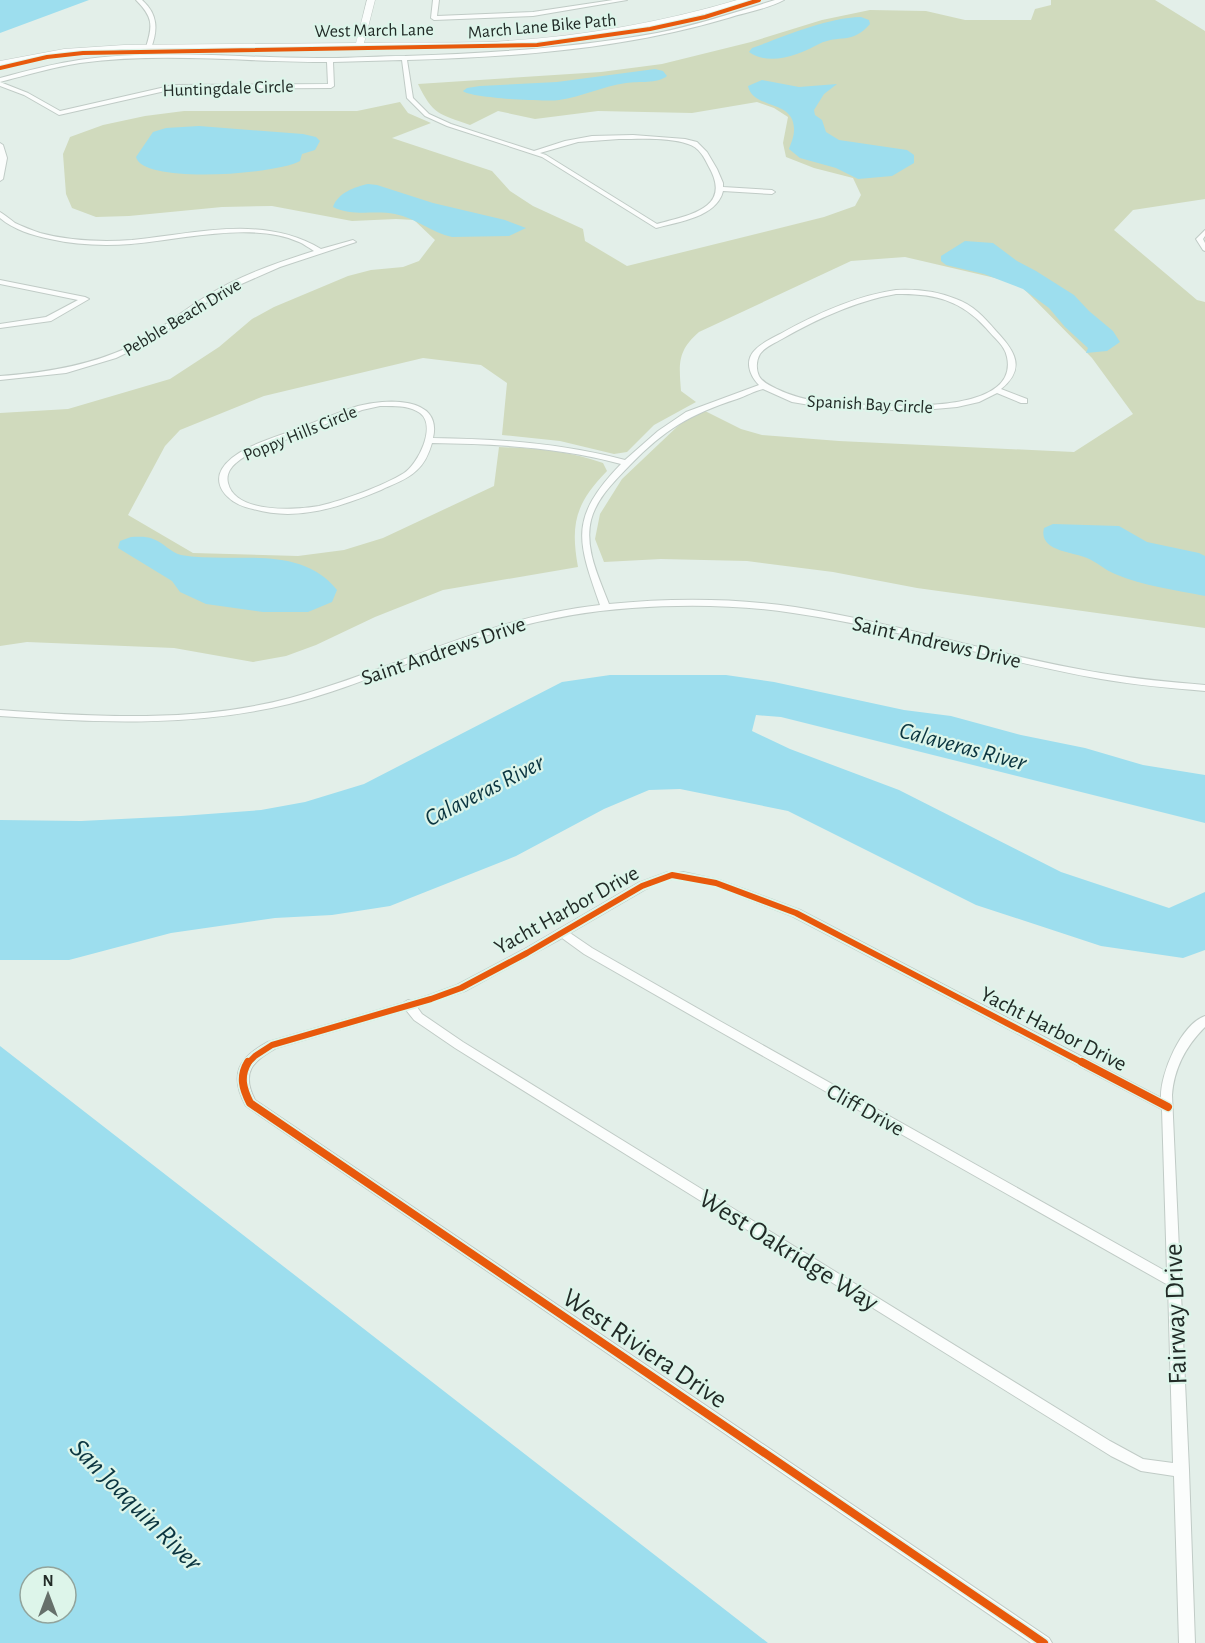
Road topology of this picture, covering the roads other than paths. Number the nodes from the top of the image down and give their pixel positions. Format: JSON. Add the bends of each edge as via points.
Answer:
{"nodes":[{"id":1,"x":139,"y":0,"type":"edge"},
{"id":2,"x":371,"y":0,"type":"edge"},
{"id":3,"x":436,"y":0,"type":"edge"},
{"id":4,"x":624,"y":0,"type":"edge"},
{"id":5,"x":720,"y":0,"type":"edge"},
{"id":6,"x":745,"y":0,"type":"edge"},
{"id":7,"x":781,"y":0,"type":"edge"},
{"id":8,"x":360,"y":42,"type":"junction"},
{"id":9,"x":149,"y":44,"type":"junction"},
{"id":10,"x":0,"y":57,"type":"edge"},
{"id":11,"x":404,"y":57,"type":"junction"},
{"id":12,"x":330,"y":60,"type":"junction"},
{"id":13,"x":0,"y":64,"type":"edge"},
{"id":14,"x":0,"y":82,"type":"edge"},
{"id":15,"x":706,"y":140,"type":"dead end"},
{"id":16,"x":694,"y":144,"type":"junction"},
{"id":17,"x":0,"y":145,"type":"edge"},
{"id":18,"x":536,"y":152,"type":"junction"},
{"id":19,"x":0,"y":179,"type":"edge"},
{"id":20,"x":723,"y":189,"type":"junction"},
{"id":21,"x":772,"y":192,"type":"dead end"},
{"id":22,"x":0,"y":214,"type":"edge"},
{"id":23,"x":1205,"y":232,"type":"edge"},
{"id":24,"x":353,"y":242,"type":"dead end"},
{"id":25,"x":1205,"y":249,"type":"edge"},
{"id":26,"x":320,"y":252,"type":"junction"},
{"id":27,"x":0,"y":282,"type":"edge"},
{"id":28,"x":0,"y":326,"type":"edge"},
{"id":29,"x":0,"y":378,"type":"edge"},
{"id":30,"x":765,"y":387,"type":"junction"},
{"id":31,"x":996,"y":390,"type":"junction"},
{"id":32,"x":1024,"y":401,"type":"dead end"},
{"id":33,"x":428,"y":440,"type":"junction"},
{"id":34,"x":628,"y":463,"type":"junction"},
{"id":35,"x":606,"y":607,"type":"junction"},
{"id":36,"x":1205,"y":688,"type":"edge"},
{"id":37,"x":0,"y":713,"type":"edge"},
{"id":38,"x":561,"y":932,"type":"junction"},
{"id":39,"x":408,"y":1004,"type":"junction"},
{"id":40,"x":1205,"y":1020,"type":"edge"},
{"id":41,"x":242,"y":1074,"type":"joint"},
{"id":42,"x":1168,"y":1107,"type":"junction"},
{"id":43,"x":1173,"y":1282,"type":"junction"},
{"id":44,"x":1182,"y":1470,"type":"junction"},
{"id":45,"x":1044,"y":1643,"type":"edge"},
{"id":46,"x":1187,"y":1643,"type":"edge"}],
"edges":[{"from":1,"to":9,"type":"street","via":[[154,15]]},
{"from":2,"to":8,"type":"main road"},
{"from":3,"to":4,"type":"street","via":[[434,18],[533,14]]},
{"from":5,"to":8,"type":"main road","name":"West March Lane","via":[[672,15],[584,30]]},
{"from":6,"to":8,"type":"main road","name":"West March Lane","via":[[666,21],[589,35],[488,44]]},
{"from":7,"to":11,"type":"street","via":[[698,25],[609,42],[528,51]]},
{"from":8,"to":9,"type":"main road","name":"West March Lane"},
{"from":9,"to":10,"type":"main road","name":"West March Lane","via":[[69,46]]},
{"from":9,"to":13,"type":"main road","name":"West March Lane","via":[[64,52]]},
{"from":11,"to":12,"type":"street"},
{"from":11,"to":18,"type":"street","via":[[408,93],[421,110],[449,125]]},
{"from":12,"to":14,"type":"street","via":[[125,58],[51,66]]},
{"from":12,"to":14,"type":"street","name":"Huntingdale Circle","via":[[331,86],[174,87],[59,113]]},
{"from":15,"to":16,"type":"street"},
{"from":16,"to":18,"type":"street","via":[[600,137],[570,140]]},
{"from":16,"to":20,"type":"street","via":[[702,149]]},
{"from":17,"to":19,"type":"street","via":[[4,158]]},
{"from":18,"to":20,"type":"street","via":[[656,226],[708,207]]},
{"from":20,"to":21,"type":"street"},
{"from":22,"to":26,"type":"street","via":[[30,232],[69,241],[119,243],[251,232],[288,237]]},
{"from":23,"to":25,"type":"street","via":[[1199,239]]},
{"from":24,"to":26,"type":"street","name":"Pebble Beach Drive"},
{"from":26,"to":29,"type":"street","name":"Pebble Beach Drive","via":[[228,287],[146,342],[116,356],[59,372]]},
{"from":27,"to":28,"type":"street","via":[[85,299],[48,319]]},
{"from":30,"to":31,"type":"street","name":"Spanish Bay Circle","via":[[810,404],[912,409],[957,405]]},
{"from":30,"to":31,"type":"street","via":[[754,376],[752,363],[759,350],[861,299],[907,292],[945,297],[978,315],[1011,354],[1012,370]]},
{"from":30,"to":34,"type":"street","via":[[717,401],[682,418]]},
{"from":31,"to":32,"type":"street"},
{"from":33,"to":33,"type":"street","name":"Poppy Hills Circle","via":[[421,462],[406,475],[317,509],[277,512],[253,507],[234,498],[224,486],[226,470],[246,452],[370,405],[400,404],[419,410],[431,424]]},
{"from":33,"to":34,"type":"street","via":[[535,443]]},
{"from":34,"to":35,"type":"street","via":[[599,493],[587,519],[585,547]]},
{"from":35,"to":36,"type":"street","name":"Saint Andrews Drive","via":[[698,603],[795,610],[1087,675]]},
{"from":35,"to":37,"type":"street","name":"Saint Andrews Drive","via":[[482,633],[314,694],[256,708],[159,718]]},
{"from":38,"to":39,"type":"street","name":"Yacht Harbor Drive","via":[[461,988]]},
{"from":38,"to":42,"type":"street","name":"Yacht Harbor Drive","via":[[659,878],[691,876],[796,913]]},
{"from":38,"to":43,"type":"street","name":"Cliff Drive","via":[[705,1018]]},
{"from":39,"to":41,"type":"street","name":"Yacht Harbor Drive","via":[[272,1045],[253,1056]]},
{"from":39,"to":44,"type":"street","name":"West Oakridge Way","via":[[418,1017],[459,1045],[1105,1445],[1140,1466]]},
{"from":40,"to":42,"type":"street","name":"Fairway Drive","via":[[1170,1069],[1166,1084]]},
{"from":41,"to":45,"type":"street","name":"West Riviera Drive","via":[[242,1086],[250,1103]]},
{"from":42,"to":43,"type":"street","name":"Fairway Drive"},
{"from":43,"to":44,"type":"street","name":"Fairway Drive"},
{"from":44,"to":46,"type":"street","name":"Fairway Drive"}]}
